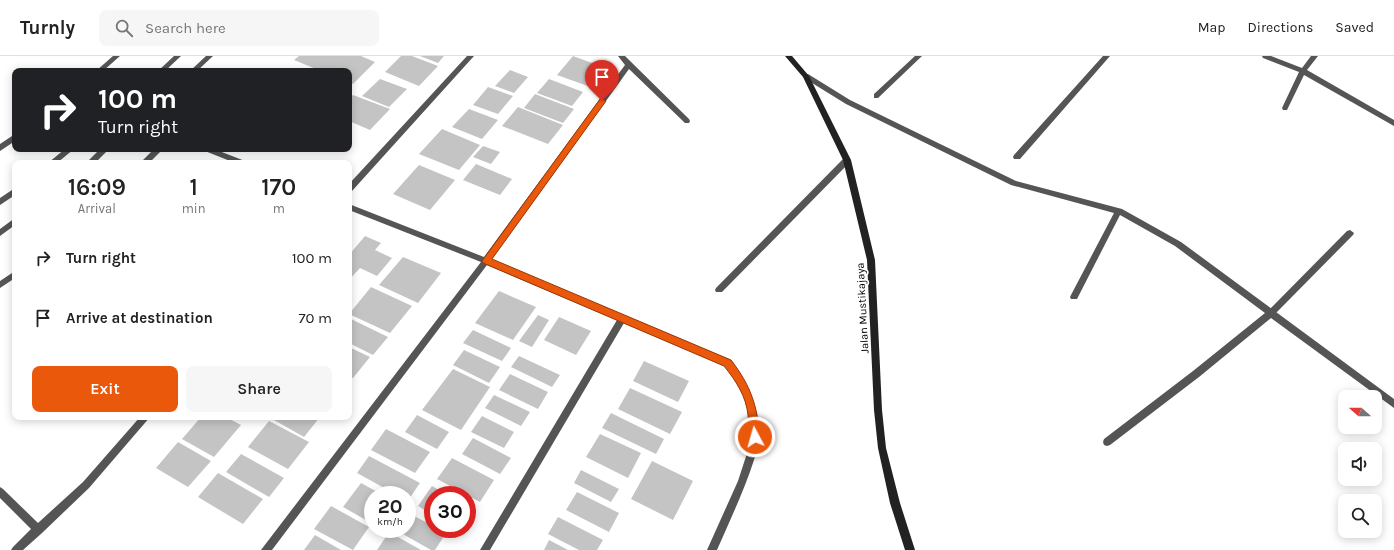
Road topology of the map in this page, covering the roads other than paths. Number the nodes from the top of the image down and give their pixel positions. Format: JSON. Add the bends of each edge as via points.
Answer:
{"nodes":[{"id":1,"x":117,"y":56,"type":"edge"},
{"id":2,"x":178,"y":56,"type":"edge"},
{"id":3,"x":210,"y":56,"type":"edge"},
{"id":4,"x":471,"y":56,"type":"edge"},
{"id":5,"x":621,"y":56,"type":"edge"},
{"id":6,"x":788,"y":56,"type":"edge"},
{"id":7,"x":919,"y":56,"type":"edge"},
{"id":8,"x":1107,"y":56,"type":"edge"},
{"id":9,"x":1265,"y":56,"type":"edge"},
{"id":10,"x":1316,"y":56,"type":"edge"},
{"id":11,"x":629,"y":65,"type":"junction"},
{"id":12,"x":103,"y":68,"type":"edge"},
{"id":13,"x":164,"y":68,"type":"edge"},
{"id":14,"x":196,"y":68,"type":"edge"},
{"id":15,"x":1303,"y":72,"type":"junction"},
{"id":16,"x":806,"y":76,"type":"junction"},
{"id":17,"x":876,"y":96,"type":"dead end"},
{"id":18,"x":1286,"y":108,"type":"dead end"},
{"id":19,"x":687,"y":121,"type":"dead end"},
{"id":20,"x":1394,"y":123,"type":"edge"},
{"id":21,"x":12,"y":139,"type":"edge"},
{"id":22,"x":0,"y":148,"type":"edge"},
{"id":23,"x":66,"y":152,"type":"edge"},
{"id":24,"x":102,"y":152,"type":"edge"},
{"id":25,"x":156,"y":152,"type":"edge"},
{"id":26,"x":215,"y":152,"type":"edge"},
{"id":27,"x":1016,"y":157,"type":"dead end"},
{"id":28,"x":56,"y":160,"type":"edge"},
{"id":29,"x":93,"y":160,"type":"edge"},
{"id":30,"x":147,"y":160,"type":"edge"},
{"id":31,"x":235,"y":160,"type":"edge"},
{"id":32,"x":847,"y":160,"type":"junction"},
{"id":33,"x":352,"y":186,"type":"edge"},
{"id":34,"x":12,"y":193,"type":"edge"},
{"id":35,"x":0,"y":202,"type":"edge"},
{"id":36,"x":352,"y":208,"type":"edge"},
{"id":37,"x":1120,"y":211,"type":"junction"},
{"id":38,"x":12,"y":223,"type":"edge"},
{"id":39,"x":0,"y":233,"type":"edge"},
{"id":40,"x":1350,"y":233,"type":"dead end"},
{"id":41,"x":486,"y":261,"type":"junction"},
{"id":42,"x":12,"y":276,"type":"edge"},
{"id":43,"x":0,"y":286,"type":"edge"},
{"id":44,"x":719,"y":290,"type":"dead end"},
{"id":45,"x":1074,"y":297,"type":"dead end"},
{"id":46,"x":1272,"y":312,"type":"junction"},
{"id":47,"x":622,"y":319,"type":"junction"},
{"id":48,"x":1394,"y":404,"type":"edge"},
{"id":49,"x":143,"y":420,"type":"edge"},
{"id":50,"x":1107,"y":442,"type":"dead end"},
{"id":51,"x":0,"y":492,"type":"edge"},
{"id":52,"x":39,"y":530,"type":"junction"},
{"id":53,"x":16,"y":550,"type":"edge"},
{"id":54,"x":266,"y":550,"type":"edge"},
{"id":55,"x":485,"y":550,"type":"edge"},
{"id":56,"x":712,"y":550,"type":"edge"},
{"id":57,"x":910,"y":550,"type":"edge"}],
"edges":[{"from":1,"to":12,"type":"street"},
{"from":2,"to":13,"type":"street"},
{"from":3,"to":14,"type":"street"},
{"from":4,"to":33,"type":"street"},
{"from":5,"to":11,"type":"street"},
{"from":6,"to":16,"type":"main road","name":"Jalan Mustikajaya"},
{"from":7,"to":17,"type":"street"},
{"from":8,"to":27,"type":"street"},
{"from":9,"to":15,"type":"street"},
{"from":10,"to":15,"type":"street"},
{"from":11,"to":19,"type":"street"},
{"from":11,"to":41,"type":"street"},
{"from":15,"to":18,"type":"street"},
{"from":15,"to":20,"type":"street"},
{"from":16,"to":32,"type":"main road","name":"Jalan Mustikajaya"},
{"from":16,"to":37,"type":"street","via":[[848,102],[1014,183]]},
{"from":21,"to":22,"type":"street"},
{"from":23,"to":28,"type":"street"},
{"from":24,"to":29,"type":"street"},
{"from":25,"to":30,"type":"street"},
{"from":26,"to":31,"type":"street"},
{"from":32,"to":44,"type":"street"},
{"from":32,"to":57,"type":"main road","name":"Jalan Mustikajaya","via":[[871,260],[882,448],[895,503]]},
{"from":34,"to":35,"type":"street"},
{"from":36,"to":41,"type":"street"},
{"from":37,"to":45,"type":"street"},
{"from":37,"to":46,"type":"street","via":[[1178,244]]},
{"from":38,"to":39,"type":"street"},
{"from":40,"to":46,"type":"street"},
{"from":41,"to":47,"type":"street"},
{"from":41,"to":54,"type":"street"},
{"from":42,"to":43,"type":"street"},
{"from":46,"to":48,"type":"street"},
{"from":46,"to":50,"type":"street"},
{"from":47,"to":55,"type":"street"},
{"from":47,"to":56,"type":"street","via":[[728,363],[748,394],[755,437],[744,478]]},
{"from":49,"to":52,"type":"street","via":[[86,485]]},
{"from":51,"to":52,"type":"street"},
{"from":52,"to":53,"type":"street"}]}
